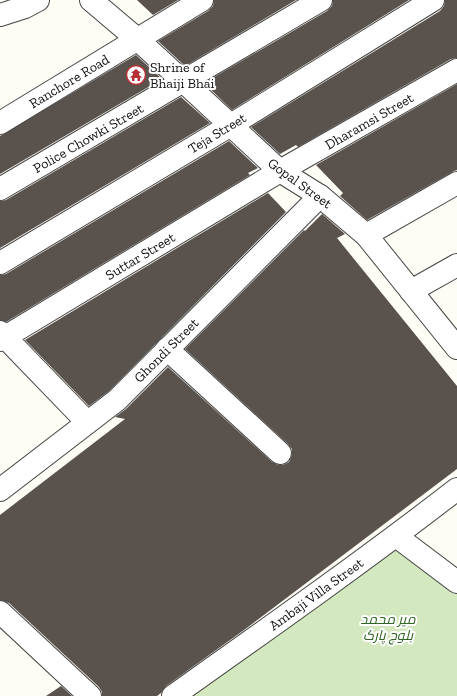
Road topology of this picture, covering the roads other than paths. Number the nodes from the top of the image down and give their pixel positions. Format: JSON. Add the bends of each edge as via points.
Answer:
{"nodes":[{"id":1,"x":91,"y":0,"type":"edge"},
{"id":2,"x":202,"y":0,"type":"edge"},
{"id":3,"x":321,"y":0,"type":"edge"},
{"id":4,"x":433,"y":0,"type":"edge"},
{"id":5,"x":27,"y":2,"type":"edge"},
{"id":6,"x":0,"y":15,"type":"edge"},
{"id":7,"x":137,"y":39,"type":"junction"},
{"id":8,"x":457,"y":70,"type":"edge"},
{"id":9,"x":184,"y":82,"type":"junction"},
{"id":10,"x":0,"y":123,"type":"edge"},
{"id":11,"x":231,"y":125,"type":"junction"},
{"id":12,"x":280,"y":171,"type":"junction"},
{"id":13,"x":457,"y":183,"type":"edge"},
{"id":14,"x":0,"y":189,"type":"edge"},
{"id":15,"x":320,"y":196,"type":"junction"},
{"id":16,"x":366,"y":235,"type":"junction"},
{"id":17,"x":0,"y":263,"type":"edge"},
{"id":18,"x":457,"y":265,"type":"edge"},
{"id":19,"x":411,"y":291,"type":"junction"},
{"id":20,"x":1,"y":337,"type":"edge"},
{"id":21,"x":455,"y":343,"type":"edge"},
{"id":22,"x":167,"y":349,"type":"junction"},
{"id":23,"x":87,"y":422,"type":"junction"},
{"id":24,"x":280,"y":453,"type":"dead end"},
{"id":25,"x":457,"y":489,"type":"edge"},
{"id":26,"x":0,"y":490,"type":"edge"},
{"id":27,"x":396,"y":536,"type":"junction"},
{"id":28,"x":457,"y":582,"type":"edge"},
{"id":29,"x":0,"y":612,"type":"edge"},
{"id":30,"x":90,"y":696,"type":"edge"},
{"id":31,"x":173,"y":696,"type":"edge"}],
"edges":[{"from":1,"to":7,"type":"street","name":"Gopal Street"},
{"from":2,"to":7,"type":"street","name":"Ranchore Road"},
{"from":3,"to":9,"type":"street","name":"Police Chowki Street"},
{"from":4,"to":11,"type":"street","name":"Teja Street"},
{"from":5,"to":6,"type":"street"},
{"from":7,"to":9,"type":"street","name":"Gopal Street"},
{"from":7,"to":10,"type":"street","name":"Ranchore Road"},
{"from":8,"to":12,"type":"street","name":"Dharamsi Street"},
{"from":9,"to":11,"type":"street","name":"Gopal Street"},
{"from":9,"to":14,"type":"street","name":"Police Chowki Street"},
{"from":11,"to":12,"type":"street","name":"Gopal Street"},
{"from":11,"to":17,"type":"street","name":"Teja Street"},
{"from":12,"to":15,"type":"street","name":"Gopal Street"},
{"from":12,"to":20,"type":"street","name":"Suttar Street"},
{"from":13,"to":16,"type":"street"},
{"from":15,"to":16,"type":"street","name":"Gopal Street"},
{"from":15,"to":22,"type":"street","name":"Ghondi Street"},
{"from":16,"to":19,"type":"street","name":"Gopal Street"},
{"from":18,"to":19,"type":"street"},
{"from":19,"to":21,"type":"street","name":"Gopal Street"},
{"from":20,"to":23,"type":"street"},
{"from":22,"to":23,"type":"street","name":"Ghondi Street","via":[[117,400]]},
{"from":22,"to":24,"type":"street"},
{"from":23,"to":26,"type":"street","name":"Ghondi Street"},
{"from":25,"to":27,"type":"street","name":"Ambaji Villa Street"},
{"from":27,"to":28,"type":"street"},
{"from":27,"to":31,"type":"street","name":"Ambaji Villa Street"},
{"from":29,"to":30,"type":"street"}]}
